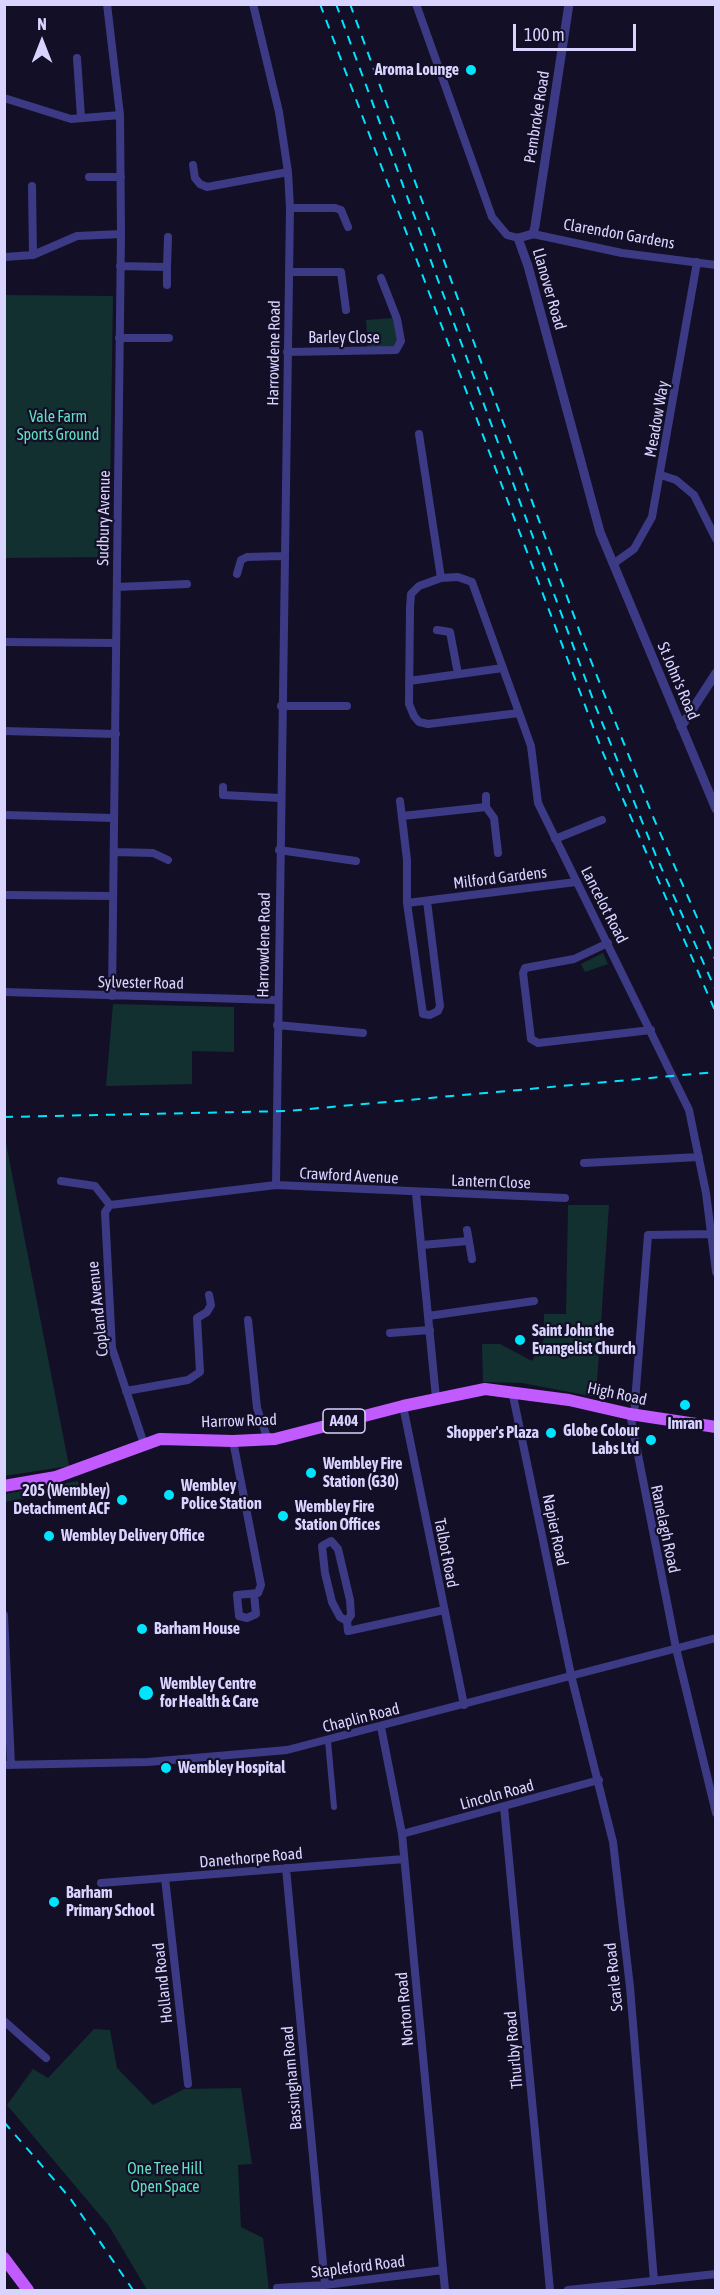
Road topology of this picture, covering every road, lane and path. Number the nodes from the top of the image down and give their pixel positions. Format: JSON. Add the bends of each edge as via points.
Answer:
{"nodes":[{"id":1,"x":107,"y":4,"type":"edge"},
{"id":2,"x":254,"y":4,"type":"edge"},
{"id":3,"x":416,"y":4,"type":"edge"},
{"id":4,"x":569,"y":4,"type":"edge"},
{"id":5,"x":77,"y":58,"type":"dead end"},
{"id":6,"x":4,"y":98,"type":"edge"},
{"id":7,"x":120,"y":115,"type":"junction"},
{"id":8,"x":81,"y":117,"type":"junction"},
{"id":9,"x":194,"y":165,"type":"dead end"},
{"id":10,"x":288,"y":172,"type":"junction"},
{"id":11,"x":89,"y":177,"type":"dead end"},
{"id":12,"x":121,"y":177,"type":"junction"},
{"id":13,"x":32,"y":186,"type":"dead end"},
{"id":14,"x":290,"y":208,"type":"junction"},
{"id":15,"x":348,"y":227,"type":"dead end"},
{"id":16,"x":121,"y":234,"type":"junction"},
{"id":17,"x":533,"y":234,"type":"junction"},
{"id":18,"x":168,"y":237,"type":"dead end"},
{"id":19,"x":518,"y":238,"type":"junction"},
{"id":20,"x":33,"y":255,"type":"junction"},
{"id":21,"x":4,"y":257,"type":"edge"},
{"id":22,"x":697,"y":262,"type":"junction"},
{"id":23,"x":716,"y":265,"type":"edge"},
{"id":24,"x":120,"y":266,"type":"junction"},
{"id":25,"x":167,"y":267,"type":"junction"},
{"id":26,"x":289,"y":273,"type":"junction"},
{"id":27,"x":381,"y":278,"type":"dead end"},
{"id":28,"x":167,"y":285,"type":"dead end"},
{"id":29,"x":346,"y":310,"type":"dead end"},
{"id":30,"x":119,"y":338,"type":"junction"},
{"id":31,"x":169,"y":338,"type":"dead end"},
{"id":32,"x":287,"y":352,"type":"junction"},
{"id":33,"x":419,"y":434,"type":"dead end"},
{"id":34,"x":661,"y":475,"type":"junction"},
{"id":35,"x":716,"y":539,"type":"edge"},
{"id":36,"x":283,"y":556,"type":"junction"},
{"id":37,"x":613,"y":564,"type":"junction"},
{"id":38,"x":237,"y":574,"type":"dead end"},
{"id":39,"x":441,"y":578,"type":"junction"},
{"id":40,"x":187,"y":584,"type":"dead end"},
{"id":41,"x":117,"y":587,"type":"junction"},
{"id":42,"x":437,"y":630,"type":"dead end"},
{"id":43,"x":4,"y":642,"type":"edge"},
{"id":44,"x":116,"y":643,"type":"junction"},
{"id":45,"x":503,"y":668,"type":"junction"},
{"id":46,"x":716,"y":673,"type":"edge"},
{"id":47,"x":458,"y":674,"type":"junction"},
{"id":48,"x":410,"y":681,"type":"junction"},
{"id":49,"x":281,"y":706,"type":"junction"},
{"id":50,"x":347,"y":706,"type":"dead end"},
{"id":51,"x":519,"y":712,"type":"junction"},
{"id":52,"x":681,"y":727,"type":"junction"},
{"id":53,"x":4,"y":731,"type":"edge"},
{"id":54,"x":116,"y":734,"type":"junction"},
{"id":55,"x":223,"y":795,"type":"dead end"},
{"id":56,"x":486,"y":796,"type":"dead end"},
{"id":57,"x":280,"y":798,"type":"junction"},
{"id":58,"x":400,"y":801,"type":"dead end"},
{"id":59,"x":486,"y":807,"type":"junction"},
{"id":60,"x":716,"y":809,"type":"edge"},
{"id":61,"x":4,"y":815,"type":"edge"},
{"id":62,"x":402,"y":816,"type":"junction"},
{"id":63,"x":114,"y":818,"type":"junction"},
{"id":64,"x":602,"y":820,"type":"dead end"},
{"id":65,"x":555,"y":839,"type":"junction"},
{"id":66,"x":279,"y":850,"type":"junction"},
{"id":67,"x":114,"y":852,"type":"junction"},
{"id":68,"x":498,"y":854,"type":"dead end"},
{"id":69,"x":168,"y":860,"type":"dead end"},
{"id":70,"x":356,"y":861,"type":"dead end"},
{"id":71,"x":576,"y":882,"type":"junction"},
{"id":72,"x":4,"y":895,"type":"edge"},
{"id":73,"x":113,"y":896,"type":"junction"},
{"id":74,"x":427,"y":900,"type":"junction"},
{"id":75,"x":407,"y":903,"type":"junction"},
{"id":76,"x":608,"y":943,"type":"junction"},
{"id":77,"x":4,"y":992,"type":"edge"},
{"id":78,"x":112,"y":996,"type":"junction"},
{"id":79,"x":276,"y":1000,"type":"junction"},
{"id":80,"x":277,"y":1025,"type":"junction"},
{"id":81,"x":651,"y":1030,"type":"junction"},
{"id":82,"x":363,"y":1033,"type":"dead end"},
{"id":83,"x":699,"y":1157,"type":"junction"},
{"id":84,"x":584,"y":1163,"type":"dead end"},
{"id":85,"x":61,"y":1181,"type":"dead end"},
{"id":86,"x":276,"y":1185,"type":"junction"},
{"id":87,"x":416,"y":1193,"type":"junction"},
{"id":88,"x":565,"y":1198,"type":"dead end"},
{"id":89,"x":110,"y":1205,"type":"junction"},
{"id":90,"x":467,"y":1230,"type":"dead end"},
{"id":91,"x":712,"y":1234,"type":"junction"},
{"id":92,"x":468,"y":1241,"type":"junction"},
{"id":93,"x":422,"y":1245,"type":"junction"},
{"id":94,"x":714,"y":1247,"type":"edge"},
{"id":95,"x":472,"y":1259,"type":"dead end"},
{"id":96,"x":716,"y":1272,"type":"edge"},
{"id":97,"x":209,"y":1295,"type":"dead end"},
{"id":98,"x":534,"y":1301,"type":"dead end"},
{"id":99,"x":428,"y":1316,"type":"junction"},
{"id":100,"x":248,"y":1320,"type":"dead end"},
{"id":101,"x":430,"y":1330,"type":"junction"},
{"id":102,"x":390,"y":1334,"type":"dead end"},
{"id":103,"x":126,"y":1391,"type":"junction"},
{"id":104,"x":512,"y":1391,"type":"junction"},
{"id":105,"x":436,"y":1398,"type":"junction"},
{"id":106,"x":403,"y":1406,"type":"junction"},
{"id":107,"x":632,"y":1414,"type":"junction"},
{"id":108,"x":716,"y":1427,"type":"edge"},
{"id":109,"x":268,"y":1440,"type":"junction"},
{"id":110,"x":233,"y":1442,"type":"junction"},
{"id":111,"x":144,"y":1444,"type":"junction"},
{"id":112,"x":4,"y":1486,"type":"edge"},
{"id":113,"x":254,"y":1594,"type":"dead end"},
{"id":114,"x":444,"y":1610,"type":"junction"},
{"id":115,"x":4,"y":1615,"type":"edge"},
{"id":116,"x":347,"y":1621,"type":"junction"},
{"id":117,"x":716,"y":1638,"type":"edge"},
{"id":118,"x":676,"y":1648,"type":"junction"},
{"id":119,"x":571,"y":1675,"type":"junction"},
{"id":120,"x":464,"y":1705,"type":"junction"},
{"id":121,"x":381,"y":1727,"type":"junction"},
{"id":122,"x":328,"y":1741,"type":"junction"},
{"id":123,"x":8,"y":1765,"type":"edge"},
{"id":124,"x":599,"y":1780,"type":"junction"},
{"id":125,"x":334,"y":1807,"type":"dead end"},
{"id":126,"x":504,"y":1807,"type":"junction"},
{"id":127,"x":716,"y":1813,"type":"edge"},
{"id":128,"x":402,"y":1834,"type":"junction"},
{"id":129,"x":404,"y":1859,"type":"junction"},
{"id":130,"x":286,"y":1868,"type":"junction"},
{"id":131,"x":165,"y":1878,"type":"junction"},
{"id":132,"x":101,"y":1883,"type":"dead end"},
{"id":133,"x":4,"y":2021,"type":"edge"},
{"id":134,"x":46,"y":2058,"type":"dead end"},
{"id":135,"x":188,"y":2084,"type":"dead end"},
{"id":136,"x":4,"y":2258,"type":"edge"},
{"id":137,"x":443,"y":2270,"type":"junction"},
{"id":138,"x":716,"y":2274,"type":"edge"},
{"id":139,"x":654,"y":2281,"type":"junction"},
{"id":140,"x":326,"y":2285,"type":"junction"},
{"id":141,"x":282,"y":2289,"type":"edge"},
{"id":142,"x":28,"y":2290,"type":"edge"},
{"id":143,"x":445,"y":2290,"type":"edge"},
{"id":144,"x":550,"y":2290,"type":"edge"},
{"id":145,"x":568,"y":2290,"type":"edge"}],
"edges":[{"from":1,"to":7,"type":"street","name":"Sudbury Avenue"},
{"from":2,"to":10,"type":"street","name":"Harrowdene Road","via":[[279,112]]},
{"from":3,"to":19,"type":"street","name":"Llanover Road","via":[[492,217],[507,235]]},
{"from":4,"to":17,"type":"street","name":"Pembroke Road"},
{"from":5,"to":8,"type":"street"},
{"from":6,"to":8,"type":"street","via":[[71,119]]},
{"from":7,"to":8,"type":"street"},
{"from":7,"to":12,"type":"street","name":"Sudbury Avenue"},
{"from":9,"to":10,"type":"street","via":[[195,178],[207,187]]},
{"from":10,"to":14,"type":"street","name":"Harrowdene Road"},
{"from":11,"to":12,"type":"street"},
{"from":12,"to":16,"type":"street","name":"Sudbury Avenue"},
{"from":13,"to":20,"type":"street"},
{"from":14,"to":15,"type":"street","via":[[335,208]]},
{"from":14,"to":26,"type":"street","name":"Harrowdene Road"},
{"from":16,"to":20,"type":"street","via":[[77,236]]},
{"from":16,"to":24,"type":"street","name":"Sudbury Avenue"},
{"from":17,"to":19,"type":"street","name":"Clarendon Gardens"},
{"from":17,"to":22,"type":"street","name":"Clarendon Gardens","via":[[622,253]]},
{"from":18,"to":25,"type":"street"},
{"from":19,"to":37,"type":"street","name":"Llanover Road","via":[[600,532]]},
{"from":20,"to":21,"type":"street"},
{"from":22,"to":23,"type":"street","name":"Clarendon Gardens"},
{"from":22,"to":34,"type":"street","name":"Meadow Way"},
{"from":24,"to":25,"type":"street"},
{"from":24,"to":30,"type":"street","name":"Sudbury Avenue"},
{"from":25,"to":28,"type":"street"},
{"from":26,"to":29,"type":"street","via":[[341,273]]},
{"from":26,"to":32,"type":"street","name":"Harrowdene Road"},
{"from":27,"to":32,"type":"street","name":"Barley Close","via":[[397,319],[401,341],[396,350]]},
{"from":30,"to":31,"type":"street"},
{"from":30,"to":41,"type":"street","name":"Sudbury Avenue"},
{"from":32,"to":36,"type":"street","name":"Harrowdene Road"},
{"from":33,"to":39,"type":"street"},
{"from":34,"to":35,"type":"street","via":[[676,480],[694,495]]},
{"from":34,"to":37,"type":"street","name":"Meadow Way","via":[[644,535],[634,549]]},
{"from":36,"to":38,"type":"street","via":[[247,557],[241,560]]},
{"from":36,"to":49,"type":"street","name":"Harrowdene Road"},
{"from":37,"to":52,"type":"street","name":"St John's Road"},
{"from":39,"to":45,"type":"street","name":"Lancelot Road","via":[[472,582]]},
{"from":39,"to":48,"type":"street","via":[[419,586],[411,594]]},
{"from":40,"to":41,"type":"street"},
{"from":41,"to":44,"type":"street","name":"Sudbury Avenue"},
{"from":42,"to":47,"type":"street","via":[[450,632]]},
{"from":43,"to":44,"type":"street"},
{"from":44,"to":54,"type":"street","name":"Sudbury Avenue"},
{"from":45,"to":47,"type":"street"},
{"from":45,"to":51,"type":"street","name":"Lancelot Road"},
{"from":46,"to":52,"type":"street"},
{"from":47,"to":48,"type":"street"},
{"from":48,"to":51,"type":"street","via":[[409,704],[419,722]]},
{"from":49,"to":50,"type":"street"},
{"from":49,"to":57,"type":"street","name":"Harrowdene Road"},
{"from":51,"to":65,"type":"street","name":"Lancelot Road","via":[[531,746],[538,803]]},
{"from":52,"to":60,"type":"street","name":"St John's Road"},
{"from":53,"to":54,"type":"street"},
{"from":54,"to":63,"type":"street","name":"Sudbury Avenue"},
{"from":55,"to":57,"type":"street"},
{"from":56,"to":59,"type":"street"},
{"from":57,"to":66,"type":"street","name":"Harrowdene Road"},
{"from":58,"to":62,"type":"street"},
{"from":59,"to":62,"type":"street"},
{"from":59,"to":68,"type":"street","via":[[494,818]]},
{"from":61,"to":63,"type":"street"},
{"from":62,"to":75,"type":"street"},
{"from":63,"to":67,"type":"street","name":"Sudbury Avenue"},
{"from":64,"to":65,"type":"street"},
{"from":65,"to":71,"type":"street","name":"Lancelot Road"},
{"from":66,"to":70,"type":"street"},
{"from":66,"to":79,"type":"street","name":"Harrowdene Road"},
{"from":67,"to":69,"type":"street","via":[[153,853]]},
{"from":67,"to":73,"type":"street","name":"Sudbury Avenue"},
{"from":71,"to":74,"type":"street","name":"Milford Gardens"},
{"from":71,"to":76,"type":"street","name":"Lancelot Road"},
{"from":72,"to":73,"type":"street"},
{"from":73,"to":78,"type":"street","name":"Sudbury Avenue"},
{"from":74,"to":75,"type":"street","name":"Milford Gardens"},
{"from":74,"to":75,"type":"street","via":[[440,1006],[430,1015],[423,1014]]},
{"from":76,"to":81,"type":"street","name":"Lancelot Road"},
{"from":76,"to":81,"type":"street","via":[[574,959],[525,968],[531,1039],[538,1043]]},
{"from":77,"to":78,"type":"street","name":"Sylvester Road"},
{"from":78,"to":79,"type":"street","name":"Sylvester Road"},
{"from":79,"to":80,"type":"street","name":"Harrowdene Road"},
{"from":80,"to":82,"type":"street"},
{"from":80,"to":86,"type":"street","name":"Harrowdene Road"},
{"from":81,"to":83,"type":"street","name":"Lancelot Road","via":[[689,1110]]},
{"from":83,"to":84,"type":"street"},
{"from":83,"to":91,"type":"street","name":"Lancelot Road"},
{"from":85,"to":89,"type":"street","via":[[95,1186]]},
{"from":86,"to":87,"type":"street","name":"Crawford Avenue"},
{"from":86,"to":89,"type":"street","name":"Crawford Avenue"},
{"from":87,"to":88,"type":"street","name":"Lantern Close"},
{"from":87,"to":93,"type":"street","name":"Crawford Avenue"},
{"from":89,"to":103,"type":"street","name":"Copland Avenue","via":[[105,1212],[112,1348]]},
{"from":90,"to":92,"type":"street"},
{"from":91,"to":94,"type":"street","name":"Lancelot Road"},
{"from":91,"to":107,"type":"street","name":"Ranelagh Road","via":[[648,1235]]},
{"from":92,"to":93,"type":"street"},
{"from":92,"to":95,"type":"street"},
{"from":93,"to":99,"type":"street","name":"Crawford Avenue"},
{"from":94,"to":96,"type":"street","name":"Lancelot Road"},
{"from":97,"to":103,"type":"street","via":[[211,1305],[196,1318],[200,1372],[188,1380]]},
{"from":98,"to":99,"type":"street"},
{"from":99,"to":101,"type":"street","name":"Crawford Avenue"},
{"from":100,"to":109,"type":"street","via":[[257,1408]]},
{"from":101,"to":102,"type":"street"},
{"from":101,"to":105,"type":"street","name":"Crawford Avenue"},
{"from":103,"to":111,"type":"street","name":"Copland Avenue"},
{"from":104,"to":105,"type":"main road","name":"Harrow Road","number":"A404","via":[[485,1389]]},
{"from":104,"to":107,"type":"main road","name":"High Road","number":"A404"},
{"from":104,"to":119,"type":"street","name":"Napier Road"},
{"from":105,"to":106,"type":"main road","name":"Harrow Road","number":"A404"},
{"from":106,"to":109,"type":"main road","name":"Harrow Road","number":"A404"},
{"from":106,"to":114,"type":"street","name":"Talbot Road"},
{"from":107,"to":108,"type":"main road","name":"High Road","number":"A404"},
{"from":107,"to":118,"type":"street","name":"Ranelagh Road"},
{"from":109,"to":110,"type":"main road","name":"Harrow Road","number":"A404"},
{"from":110,"to":111,"type":"main road","name":"Harrow Road","number":"A404","via":[[175,1438]]},
{"from":110,"to":113,"type":"street","via":[[261,1585]]},
{"from":111,"to":112,"type":"main road","name":"Harrow Road","number":"A404","via":[[56,1477]]},
{"from":114,"to":116,"type":"street","via":[[348,1631]]},
{"from":114,"to":120,"type":"street","name":"Talbot Road"},
{"from":115,"to":123,"type":"street"},
{"from":116,"to":116,"type":"street","via":[[340,1617],[332,1602],[325,1573],[322,1546],[331,1541],[338,1549],[350,1600],[351,1615]]},
{"from":117,"to":118,"type":"street","name":"Chaplin Road"},
{"from":118,"to":119,"type":"street","name":"Chaplin Road"},
{"from":118,"to":127,"type":"street","name":"Ranelagh Road"},
{"from":119,"to":120,"type":"street","name":"Chaplin Road"},
{"from":119,"to":124,"type":"street","name":"Scarle Road"},
{"from":120,"to":121,"type":"street","name":"Chaplin Road"},
{"from":121,"to":122,"type":"street","name":"Chaplin Road"},
{"from":121,"to":128,"type":"street","name":"Norton Road"},
{"from":122,"to":123,"type":"street","name":"Chaplin Road","via":[[232,1756]]},
{"from":122,"to":125,"type":"street"},
{"from":124,"to":126,"type":"street","name":"Lincoln Road"},
{"from":124,"to":139,"type":"street","name":"Scarle Road","via":[[613,1842],[630,1987]]},
{"from":126,"to":128,"type":"street","name":"Lincoln Road"},
{"from":126,"to":144,"type":"street","name":"Thurlby Road"},
{"from":128,"to":129,"type":"street","name":"Norton Road"},
{"from":129,"to":130,"type":"street","name":"Danethorpe Road"},
{"from":129,"to":137,"type":"street","name":"Norton Road"},
{"from":130,"to":131,"type":"street","name":"Danethorpe Road"},
{"from":130,"to":140,"type":"street","name":"Bassingham Road"},
{"from":131,"to":132,"type":"street","name":"Danethorpe Road"},
{"from":131,"to":135,"type":"street","name":"Holland Road"},
{"from":133,"to":134,"type":"street"},
{"from":136,"to":142,"type":"main road"},
{"from":137,"to":140,"type":"street","name":"Stapleford Road"},
{"from":137,"to":143,"type":"street","name":"Norton Road"},
{"from":138,"to":139,"type":"street"},
{"from":139,"to":145,"type":"street"},
{"from":140,"to":141,"type":"street","name":"Stapleford Road"}]}
